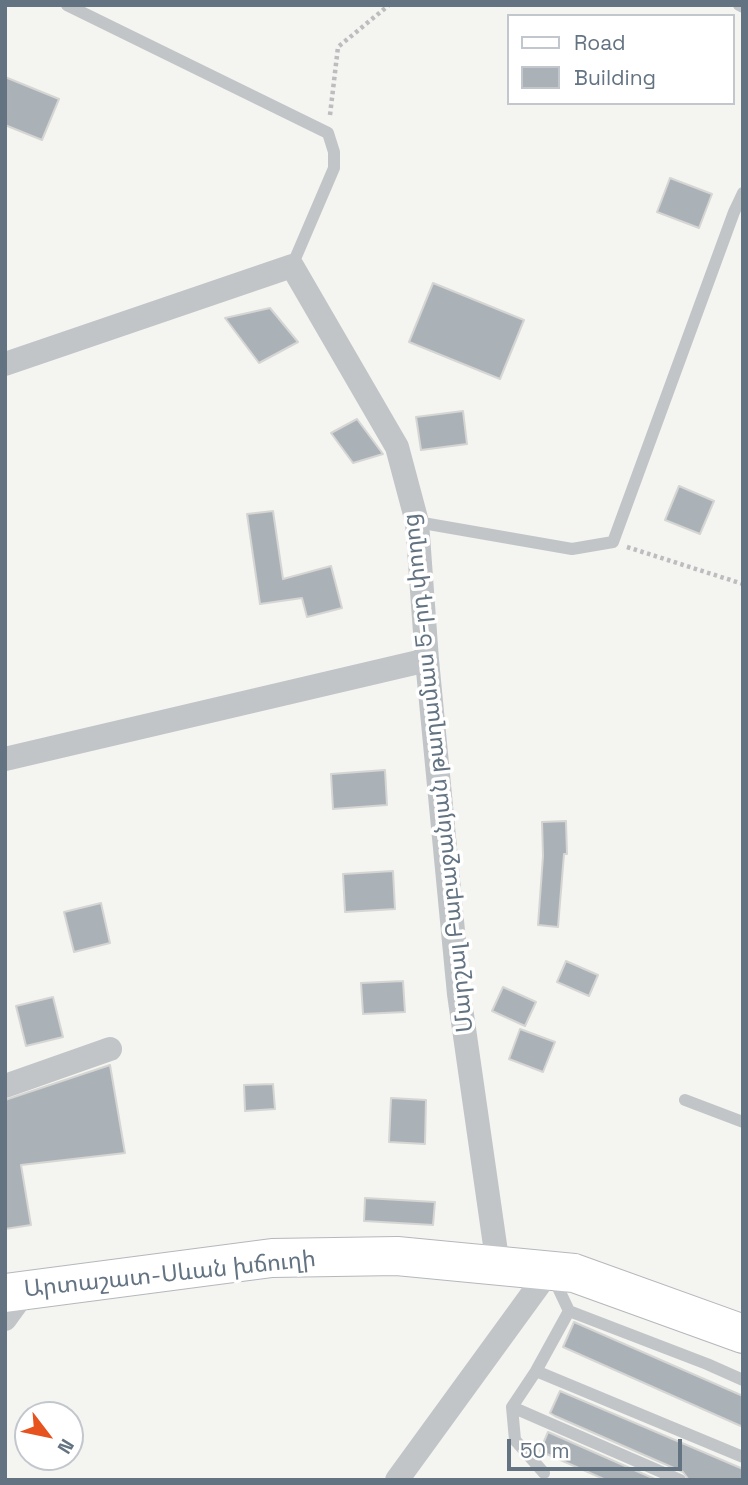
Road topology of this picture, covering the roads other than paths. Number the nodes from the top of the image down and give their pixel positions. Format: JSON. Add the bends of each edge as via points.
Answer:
{"nodes":[{"id":1,"x":67,"y":5,"type":"edge"},
{"id":2,"x":743,"y":193,"type":"edge"},
{"id":3,"x":292,"y":266,"type":"junction"},
{"id":4,"x":5,"y":364,"type":"edge"},
{"id":5,"x":416,"y":522,"type":"junction"},
{"id":6,"x":427,"y":660,"type":"junction"},
{"id":7,"x":5,"y":759,"type":"edge"},
{"id":8,"x":110,"y":1049,"type":"dead end"},
{"id":9,"x":5,"y":1086,"type":"edge"},
{"id":10,"x":685,"y":1100,"type":"dead end"},
{"id":11,"x":743,"y":1122,"type":"edge"},
{"id":12,"x":498,"y":1266,"type":"junction"},
{"id":13,"x":550,"y":1271,"type":"junction"},
{"id":14,"x":12,"y":1301,"type":"edge"},
{"id":15,"x":569,"y":1311,"type":"junction"},
{"id":16,"x":743,"y":1334,"type":"edge"},
{"id":17,"x":536,"y":1371,"type":"junction"},
{"id":18,"x":743,"y":1380,"type":"edge"},
{"id":19,"x":512,"y":1407,"type":"junction"},
{"id":20,"x":743,"y":1457,"type":"edge"},
{"id":21,"x":544,"y":1473,"type":"dead end"},
{"id":22,"x":397,"y":1480,"type":"edge"},
{"id":23,"x":680,"y":1480,"type":"edge"}],
"edges":[{"from":1,"to":3,"type":"lane","via":[[328,134],[334,168]]},
{"from":2,"to":5,"type":"lane","via":[[613,542],[572,549]]},
{"from":3,"to":4,"type":"street"},
{"from":3,"to":5,"type":"street","name":"Մարշալ Բաբաջանյան թաղամաս 5-րդ փողոց","via":[[397,447]]},
{"from":5,"to":6,"type":"street","name":"Մարշալ Բաբաջանյան թաղամաս 5-րդ փողոց"},
{"from":6,"to":7,"type":"street"},
{"from":6,"to":12,"type":"street","name":"Մարշալ Բաբաջանյան թաղամաս 5-րդ փողոց","via":[[459,994]]},
{"from":8,"to":9,"type":"street"},
{"from":10,"to":11,"type":"lane"},
{"from":12,"to":13,"type":"main road","name":"Արտաշատ-Սևան խճուղի"},
{"from":12,"to":14,"type":"main road","name":"Արտաշատ-Սևան խճուղի","via":[[397,1256],[272,1258]]},
{"from":13,"to":15,"type":"lane"},
{"from":13,"to":16,"type":"main road","name":"Արտաշատ-Սևան խճուղի","via":[[574,1273]]},
{"from":13,"to":22,"type":"street"},
{"from":15,"to":17,"type":"lane"},
{"from":15,"to":18,"type":"lane"},
{"from":17,"to":19,"type":"lane"},
{"from":17,"to":20,"type":"lane"},
{"from":19,"to":21,"type":"lane","via":[[515,1440]]},
{"from":19,"to":23,"type":"lane"}]}
